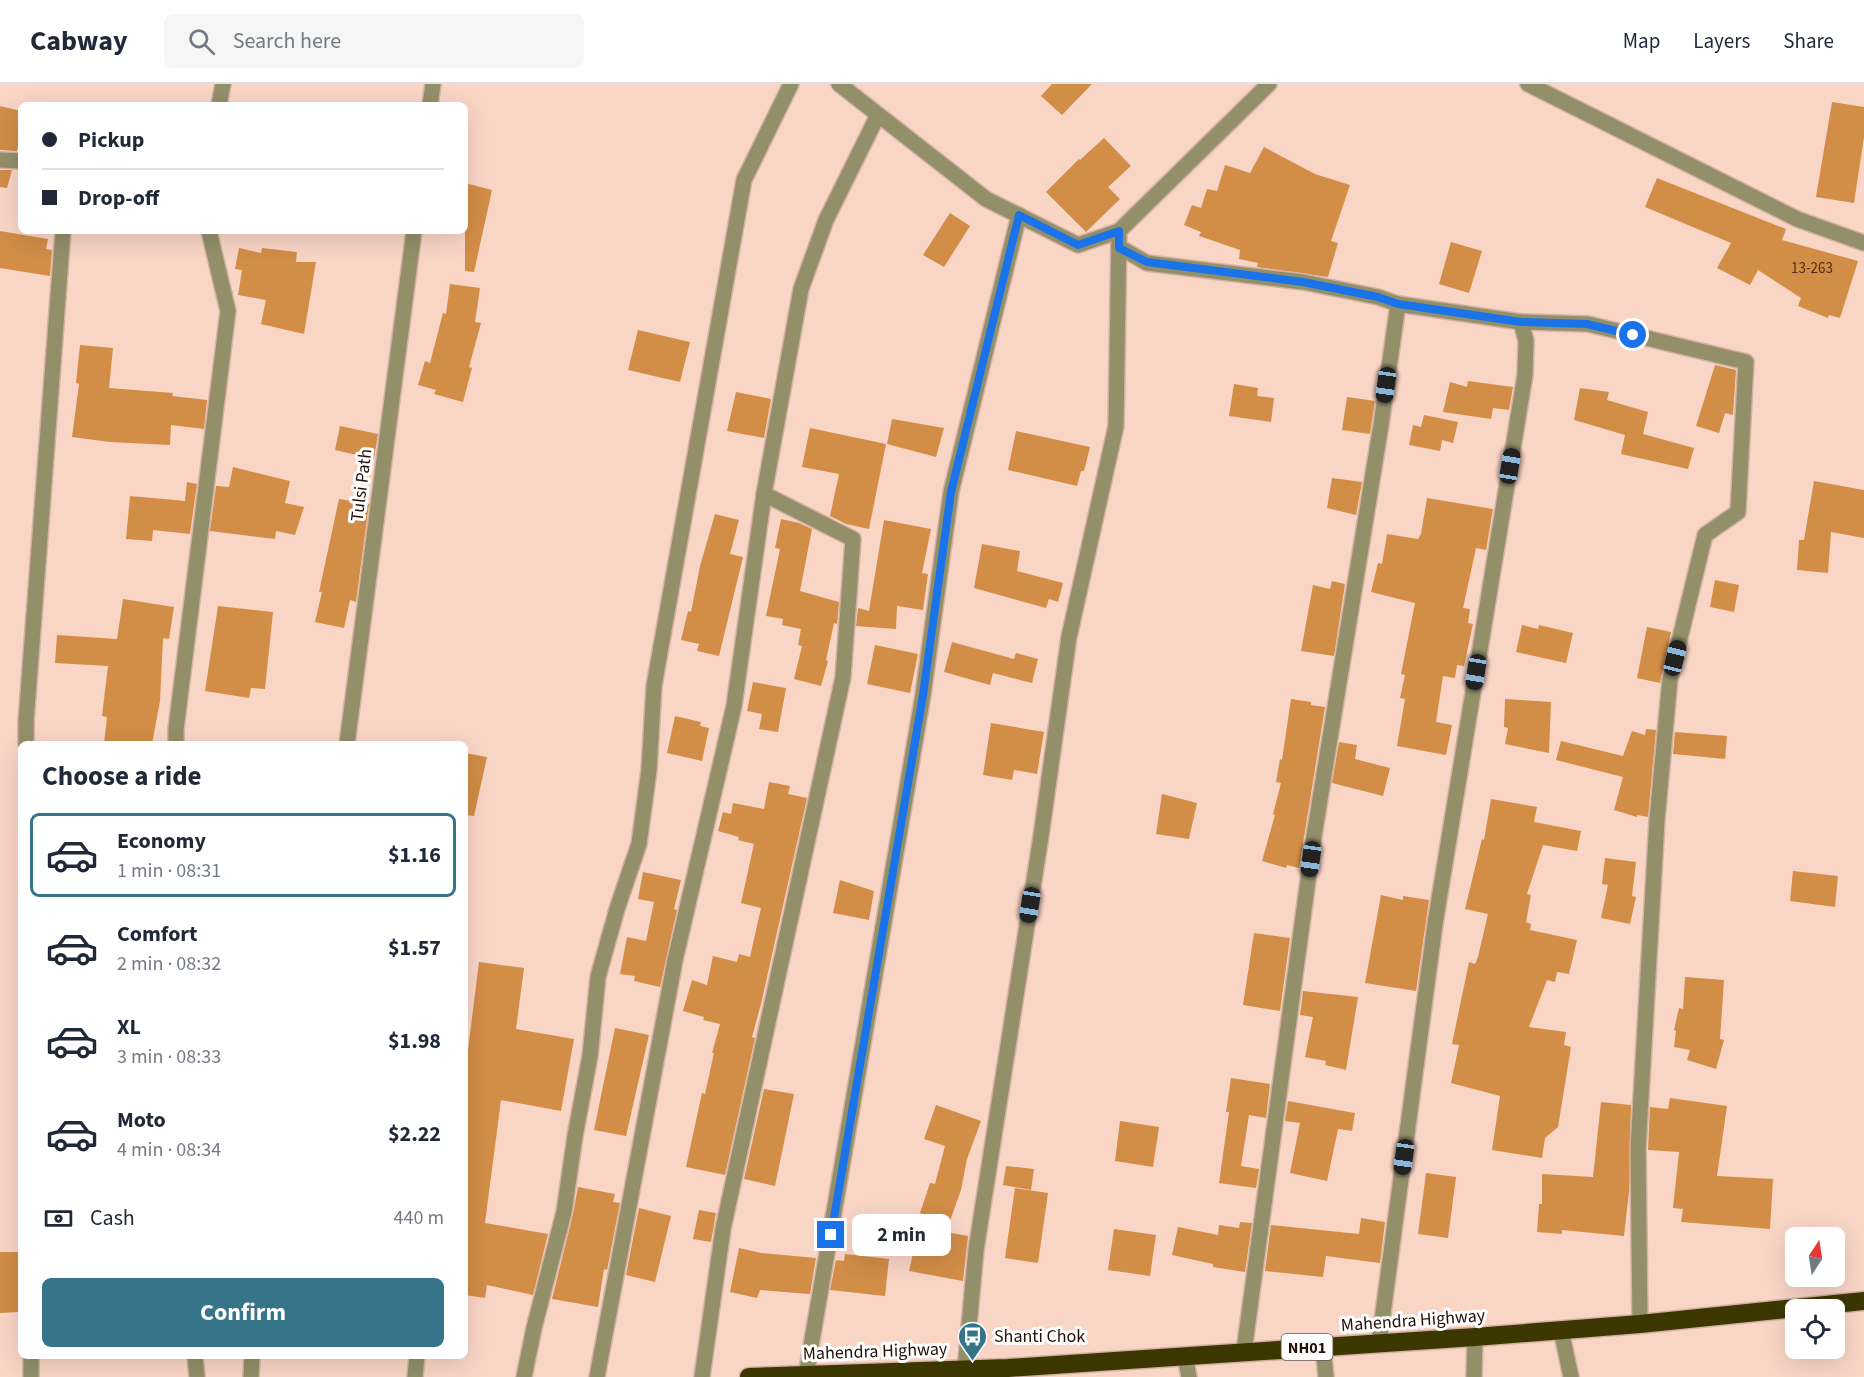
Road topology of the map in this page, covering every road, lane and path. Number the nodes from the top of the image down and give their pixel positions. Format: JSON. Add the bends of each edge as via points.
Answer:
{"nodes":[{"id":1,"x":223,"y":84,"type":"edge"},
{"id":2,"x":433,"y":84,"type":"edge"},
{"id":3,"x":791,"y":84,"type":"edge"},
{"id":4,"x":839,"y":84,"type":"edge"},
{"id":5,"x":1269,"y":84,"type":"edge"},
{"id":6,"x":1528,"y":84,"type":"edge"},
{"id":7,"x":220,"y":102,"type":"edge"},
{"id":8,"x":430,"y":102,"type":"edge"},
{"id":9,"x":878,"y":115,"type":"junction"},
{"id":10,"x":0,"y":160,"type":"edge"},
{"id":11,"x":18,"y":161,"type":"edge"},
{"id":12,"x":1019,"y":215,"type":"junction"},
{"id":13,"x":1119,"y":231,"type":"junction"},
{"id":14,"x":63,"y":234,"type":"edge"},
{"id":15,"x":210,"y":234,"type":"edge"},
{"id":16,"x":414,"y":234,"type":"edge"},
{"id":17,"x":1864,"y":243,"type":"edge"},
{"id":18,"x":1119,"y":248,"type":"junction"},
{"id":19,"x":1398,"y":304,"type":"junction"},
{"id":20,"x":1521,"y":322,"type":"junction"},
{"id":21,"x":764,"y":494,"type":"junction"},
{"id":22,"x":26,"y":741,"type":"edge"},
{"id":23,"x":176,"y":741,"type":"edge"},
{"id":24,"x":347,"y":741,"type":"edge"},
{"id":25,"x":1864,"y":1301,"type":"edge"},
{"id":26,"x":1641,"y":1324,"type":"junction"},
{"id":27,"x":1561,"y":1330,"type":"junction"},
{"id":28,"x":1474,"y":1337,"type":"junction"},
{"id":29,"x":1379,"y":1343,"type":"junction"},
{"id":30,"x":1323,"y":1346,"type":"junction"},
{"id":31,"x":1244,"y":1351,"type":"junction"},
{"id":32,"x":1185,"y":1356,"type":"junction"},
{"id":33,"x":31,"y":1359,"type":"edge"},
{"id":34,"x":195,"y":1359,"type":"edge"},
{"id":35,"x":252,"y":1359,"type":"edge"},
{"id":36,"x":417,"y":1359,"type":"edge"},
{"id":37,"x":964,"y":1369,"type":"junction"},
{"id":38,"x":1009,"y":1372,"type":"edge"},
{"id":39,"x":806,"y":1375,"type":"junction"},
{"id":40,"x":31,"y":1377,"type":"edge"},
{"id":41,"x":197,"y":1377,"type":"edge"},
{"id":42,"x":251,"y":1377,"type":"edge"},
{"id":43,"x":415,"y":1377,"type":"edge"},
{"id":44,"x":524,"y":1377,"type":"edge"},
{"id":45,"x":597,"y":1377,"type":"edge"},
{"id":46,"x":702,"y":1377,"type":"edge"},
{"id":47,"x":749,"y":1377,"type":"edge"},
{"id":48,"x":1189,"y":1377,"type":"edge"},
{"id":49,"x":1326,"y":1377,"type":"edge"},
{"id":50,"x":1474,"y":1377,"type":"edge"},
{"id":51,"x":1571,"y":1377,"type":"edge"}],
"edges":[{"from":1,"to":7,"type":"street"},
{"from":2,"to":8,"type":"street"},
{"from":3,"to":44,"type":"street","via":[[744,180],[654,686],[639,844],[598,977],[590,1056],[564,1212]]},
{"from":4,"to":9,"type":"street"},
{"from":5,"to":13,"type":"street"},
{"from":6,"to":17,"type":"street","via":[[1797,219]]},
{"from":9,"to":12,"type":"street","via":[[986,199]]},
{"from":9,"to":21,"type":"street","via":[[826,220],[801,289]]},
{"from":10,"to":11,"type":"street"},
{"from":12,"to":13,"type":"street","via":[[1078,245]]},
{"from":12,"to":39,"type":"street","via":[[951,492],[923,695]]},
{"from":13,"to":18,"type":"street"},
{"from":14,"to":22,"type":"street"},
{"from":15,"to":23,"type":"street","via":[[228,311]]},
{"from":16,"to":24,"type":"street","name":"Tulsi Path"},
{"from":18,"to":19,"type":"street","via":[[1147,262],[1303,282]]},
{"from":18,"to":37,"type":"street","via":[[1116,426],[1069,637],[976,1250]]},
{"from":19,"to":20,"type":"street"},
{"from":19,"to":31,"type":"street","via":[[1314,836]]},
{"from":20,"to":26,"type":"street","via":[[1587,324],[1746,362],[1738,512],[1705,535],[1670,679],[1657,820],[1638,1149]]},
{"from":20,"to":29,"type":"street","via":[[1526,341],[1525,375],[1435,924]]},
{"from":21,"to":45,"type":"street","via":[[734,706],[675,960]]},
{"from":21,"to":46,"type":"street","via":[[853,539],[843,677],[723,1229]]},
{"from":25,"to":26,"type":"highway","name":"Mahendra Highway","number":"NH01"},
{"from":26,"to":27,"type":"highway","name":"Mahendra Highway","number":"NH01"},
{"from":27,"to":28,"type":"highway","name":"Mahendra Highway","number":"NH01"},
{"from":27,"to":51,"type":"street"},
{"from":28,"to":29,"type":"highway","name":"Mahendra Highway","number":"NH01"},
{"from":28,"to":50,"type":"street"},
{"from":29,"to":30,"type":"highway","name":"Mahendra Highway","number":"NH01"},
{"from":30,"to":31,"type":"highway","name":"Mahendra Highway","number":"NH01"},
{"from":30,"to":49,"type":"street"},
{"from":31,"to":32,"type":"highway","name":"Mahendra Highway","number":"NH01"},
{"from":32,"to":38,"type":"highway","name":"Mahendra Highway","number":"NH01"},
{"from":32,"to":48,"type":"street"},
{"from":33,"to":40,"type":"street"},
{"from":34,"to":41,"type":"street"},
{"from":35,"to":42,"type":"street"},
{"from":36,"to":43,"type":"street"},
{"from":37,"to":38,"type":"highway","name":"Mahendra Highway","number":"NH01"},
{"from":37,"to":39,"type":"highway","name":"Mahendra Highway","number":"NH01"},
{"from":39,"to":47,"type":"highway","name":"Mahendra Highway","number":"NH01"}]}
